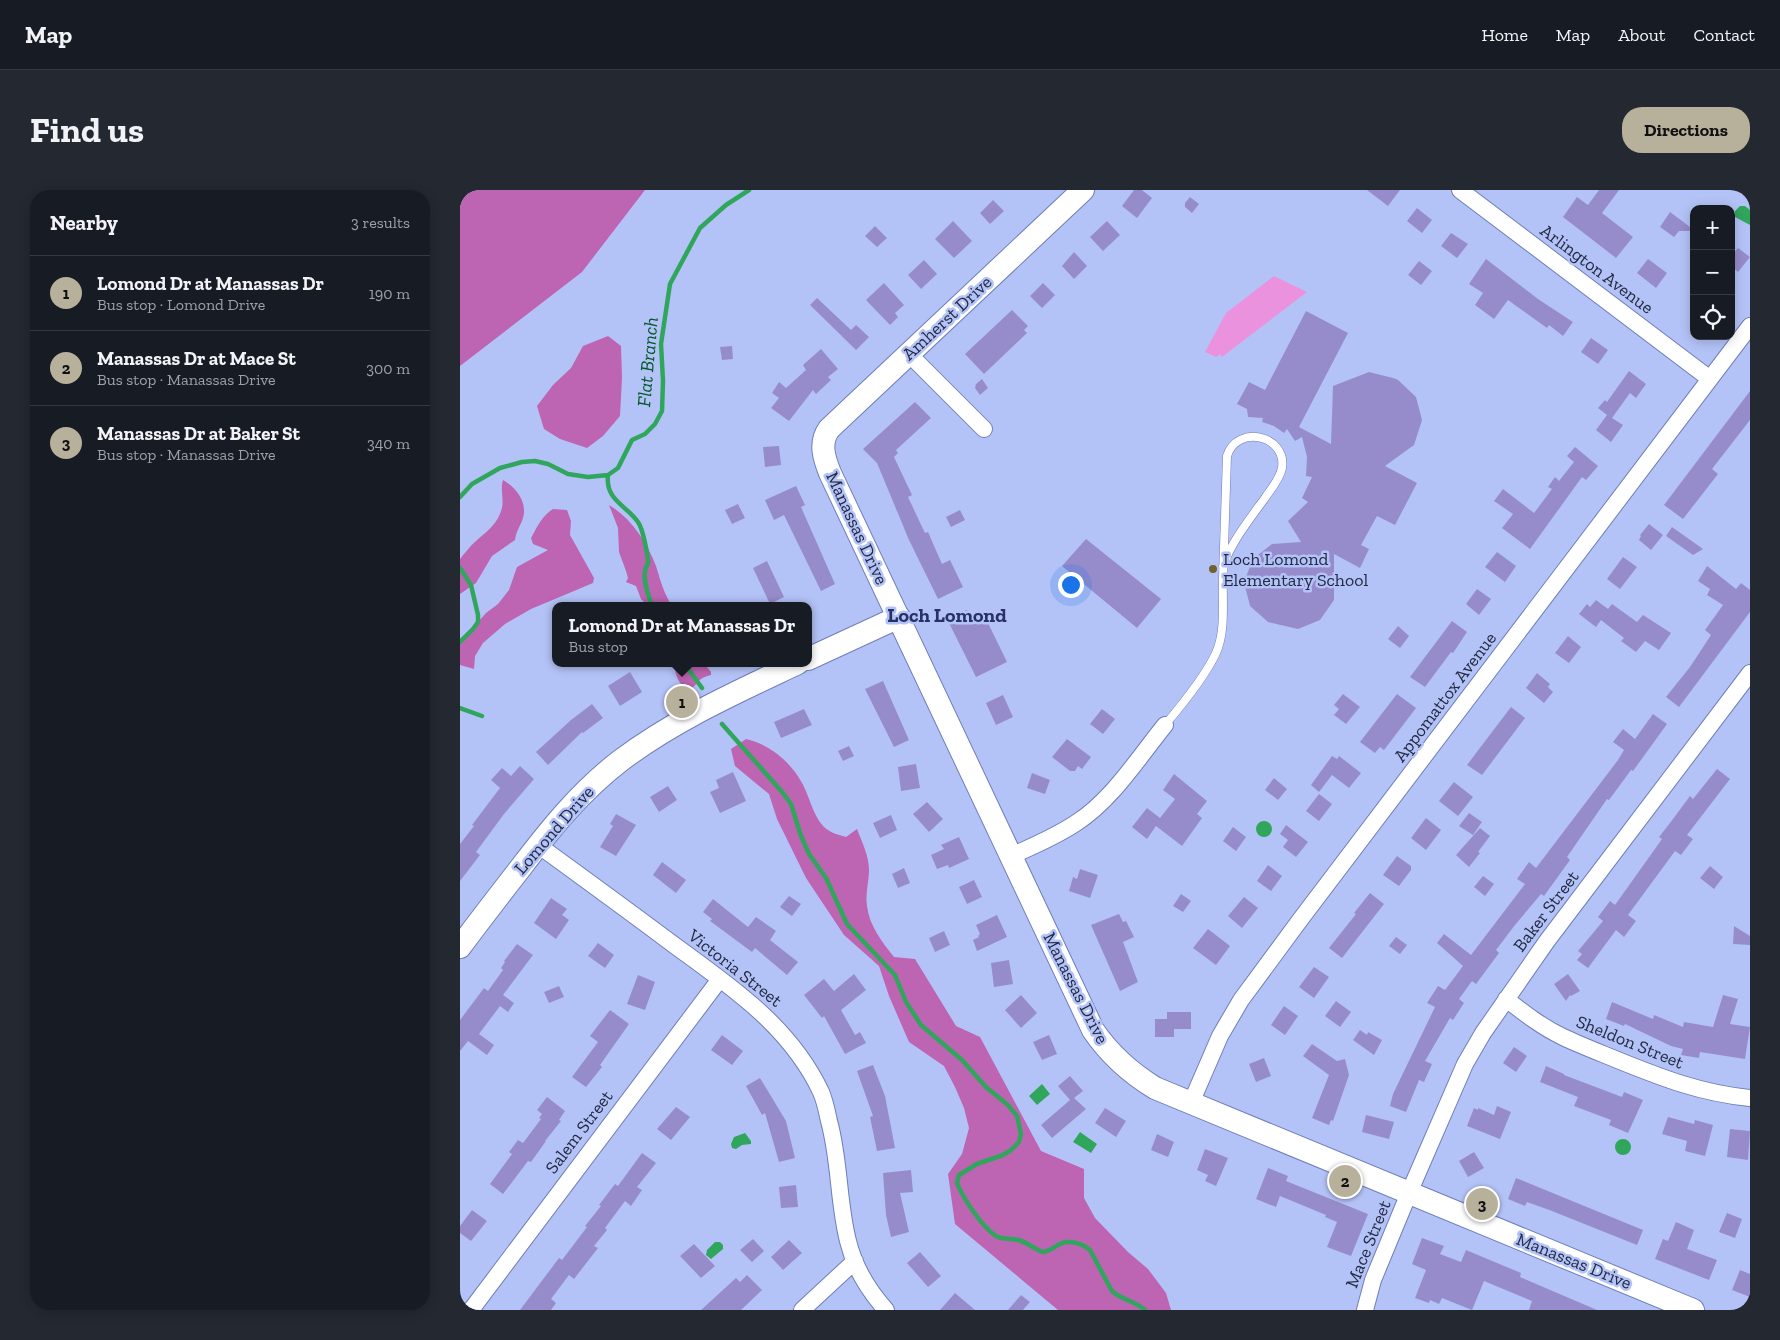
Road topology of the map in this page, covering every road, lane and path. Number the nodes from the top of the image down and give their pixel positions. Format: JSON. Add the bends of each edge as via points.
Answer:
{"nodes":[{"id":1,"x":1083,"y":190,"type":"edge"},
{"id":2,"x":1460,"y":190,"type":"edge"},
{"id":3,"x":1750,"y":326,"type":"edge"},
{"id":4,"x":909,"y":354,"type":"junction"},
{"id":5,"x":1710,"y":379,"type":"junction"},
{"id":6,"x":984,"y":429,"type":"dead end"},
{"id":7,"x":824,"y":452,"type":"joint"},
{"id":8,"x":1223,"y":566,"type":"junction"},
{"id":9,"x":899,"y":617,"type":"junction"},
{"id":10,"x":812,"y":656,"type":"edge"},
{"id":11,"x":790,"y":667,"type":"edge"},
{"id":12,"x":1748,"y":679,"type":"edge"},
{"id":13,"x":1165,"y":724,"type":"joint"},
{"id":14,"x":538,"y":845,"type":"junction"},
{"id":15,"x":1011,"y":856,"type":"junction"},
{"id":16,"x":460,"y":948,"type":"edge"},
{"id":17,"x":720,"y":979,"type":"junction"},
{"id":18,"x":1506,"y":999,"type":"junction"},
{"id":19,"x":1750,"y":1098,"type":"edge"},
{"id":20,"x":1190,"y":1103,"type":"junction"},
{"id":21,"x":1409,"y":1194,"type":"junction"},
{"id":22,"x":855,"y":1261,"type":"junction"},
{"id":23,"x":471,"y":1310,"type":"edge"},
{"id":24,"x":802,"y":1310,"type":"edge"},
{"id":25,"x":886,"y":1310,"type":"edge"},
{"id":26,"x":1365,"y":1310,"type":"edge"},
{"id":27,"x":1693,"y":1310,"type":"edge"}],
"edges":[{"from":1,"to":4,"type":"main road","name":"Amherst Drive"},
{"from":2,"to":5,"type":"street","name":"Arlington Avenue"},
{"from":3,"to":5,"type":"street","name":"Appomattox Avenue"},
{"from":4,"to":6,"type":"street"},
{"from":4,"to":7,"type":"main road","name":"Amherst Drive","via":[[829,429],[824,439]]},
{"from":5,"to":20,"type":"street","name":"Appomattox Avenue","via":[[1241,1000],[1220,1036]]},
{"from":7,"to":9,"type":"main road","name":"Manassas Drive","via":[[830,473]]},
{"from":8,"to":8,"type":"lane","via":[[1234,542],[1282,468],[1278,448],[1261,437],[1240,440],[1227,456]]},
{"from":8,"to":13,"type":"lane","via":[[1222,625],[1216,653]]},
{"from":9,"to":10,"type":"main road"},
{"from":9,"to":15,"type":"main road","name":"Manassas Drive"},
{"from":11,"to":14,"type":"main road","name":"Lomond Drive","via":[[681,721],[645,743],[594,783]]},
{"from":12,"to":18,"type":"street","name":"Baker Street"},
{"from":13,"to":15,"type":"street","via":[[1098,806],[1055,836]]},
{"from":14,"to":16,"type":"main road","name":"Lomond Drive"},
{"from":14,"to":17,"type":"street","name":"Victoria Street"},
{"from":15,"to":20,"type":"main road","name":"Manassas Drive","via":[[1093,1030],[1106,1048],[1135,1076]]},
{"from":17,"to":22,"type":"street","name":"Victoria Street","via":[[776,1026],[811,1073],[822,1094],[837,1156],[842,1212]]},
{"from":17,"to":23,"type":"street","name":"Salem Street"},
{"from":18,"to":19,"type":"street","name":"Sheldon Street","via":[[1562,1037],[1663,1079],[1693,1089]]},
{"from":18,"to":21,"type":"street","name":"Baker Street","via":[[1465,1064]]},
{"from":20,"to":21,"type":"main road","name":"Manassas Drive"},
{"from":21,"to":26,"type":"street","name":"Mace Street","via":[[1373,1280]]},
{"from":21,"to":27,"type":"main road","name":"Manassas Drive"},
{"from":22,"to":24,"type":"street"},
{"from":22,"to":25,"type":"street","name":"Victoria Street"}]}
